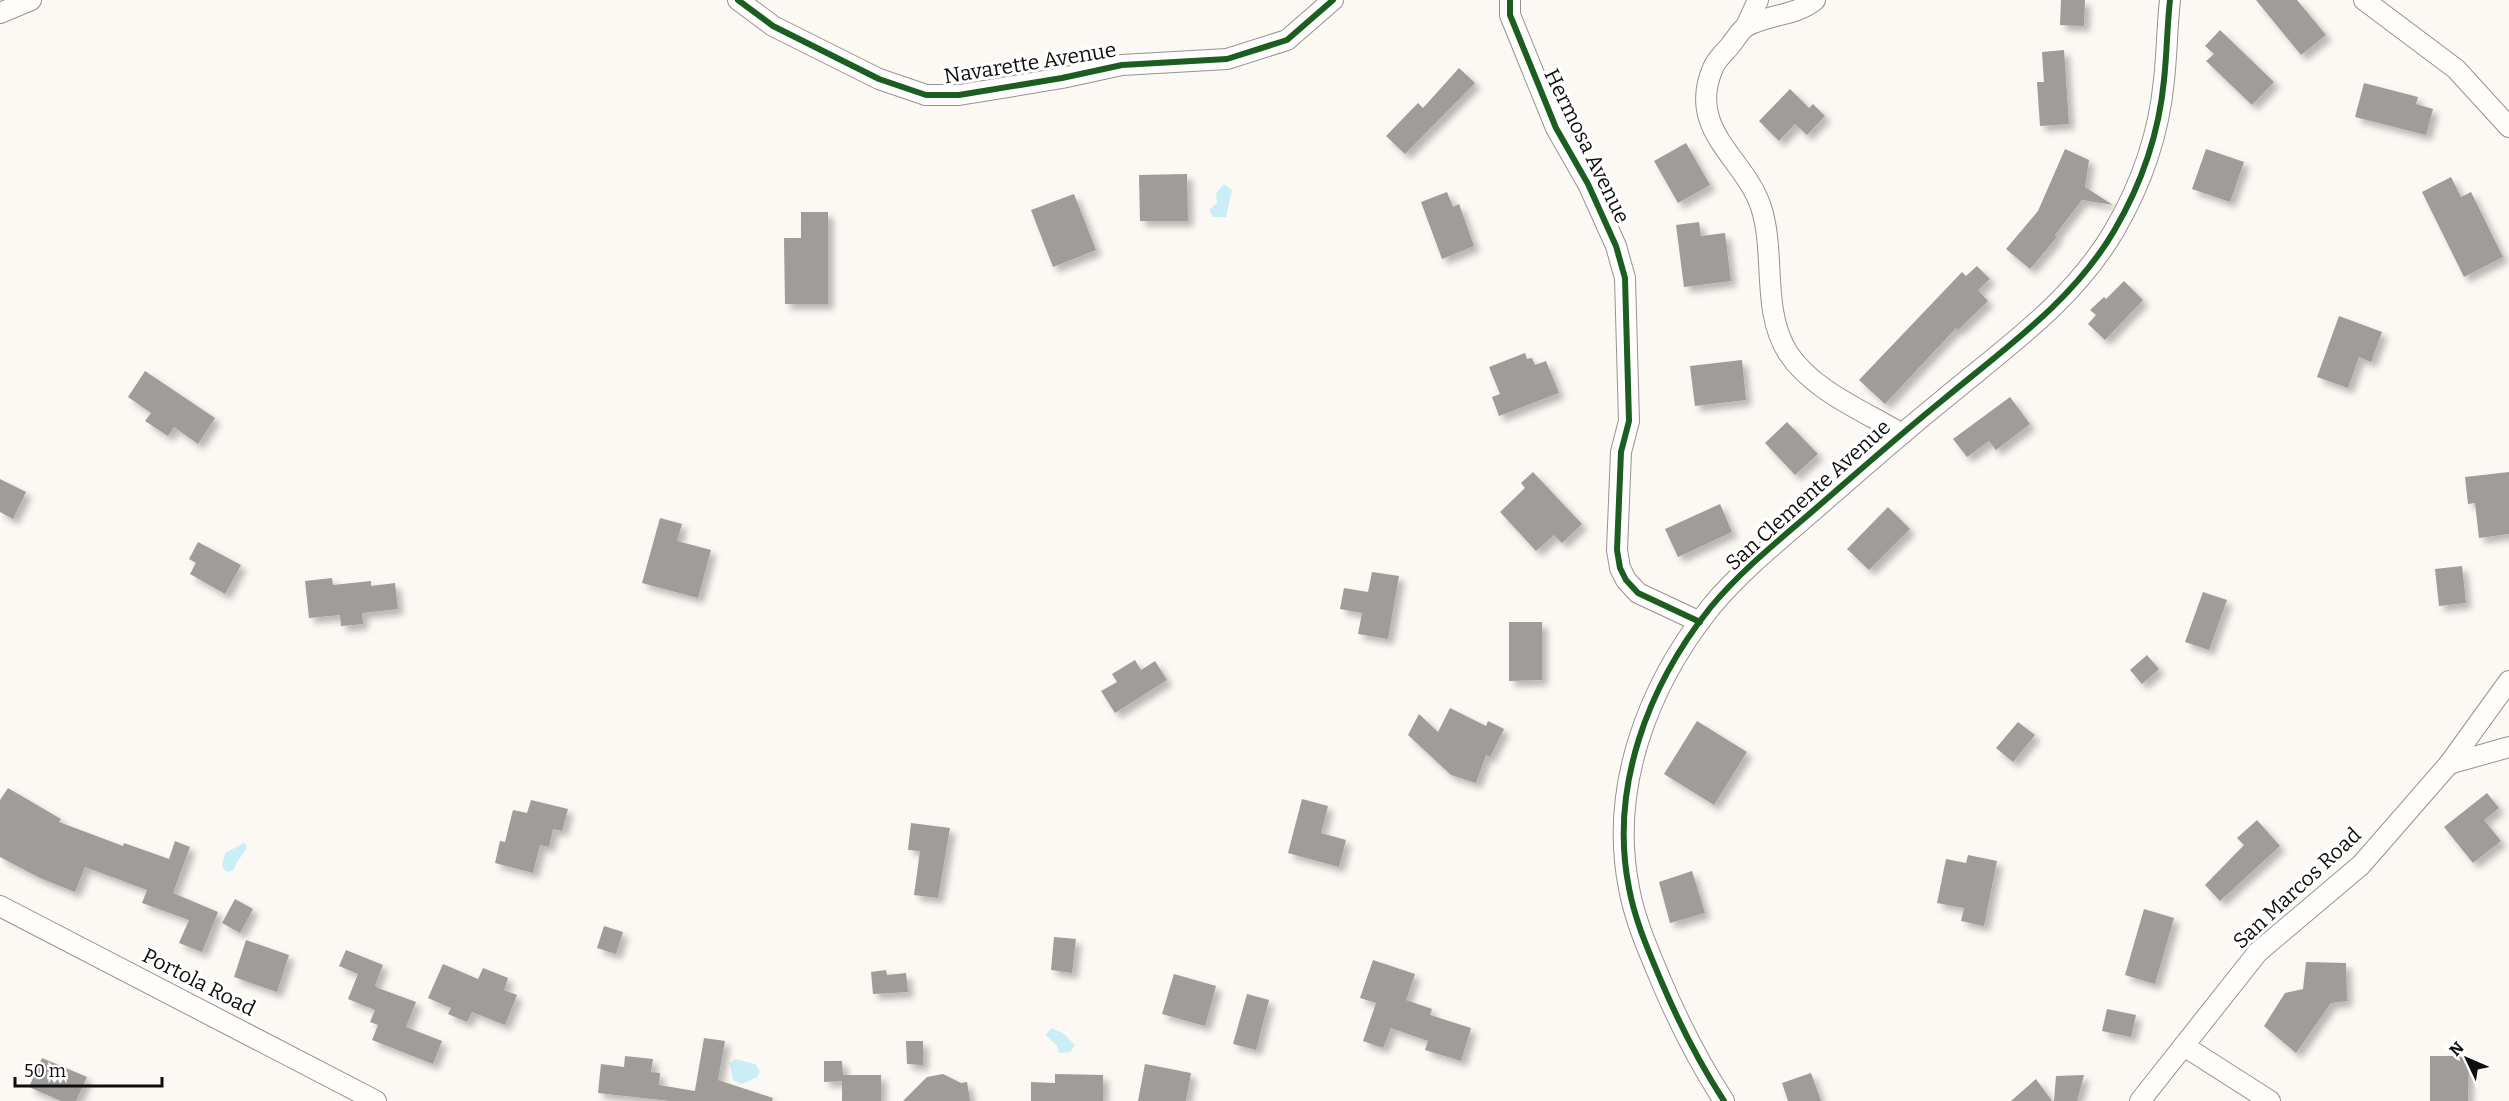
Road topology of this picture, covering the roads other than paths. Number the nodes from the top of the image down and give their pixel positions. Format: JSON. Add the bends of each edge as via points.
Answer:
{"nodes":[{"id":1,"x":31,"y":0,"type":"edge"},
{"id":2,"x":738,"y":0,"type":"edge"},
{"id":3,"x":1333,"y":0,"type":"edge"},
{"id":4,"x":1510,"y":0,"type":"edge"},
{"id":5,"x":1758,"y":0,"type":"edge"},
{"id":6,"x":1815,"y":0,"type":"edge"},
{"id":7,"x":2170,"y":0,"type":"edge"},
{"id":8,"x":2364,"y":0,"type":"edge"},
{"id":9,"x":0,"y":13,"type":"edge"},
{"id":10,"x":1746,"y":26,"type":"junction"},
{"id":11,"x":2509,"y":127,"type":"edge"},
{"id":12,"x":1902,"y":434,"type":"junction"},
{"id":13,"x":1700,"y":622,"type":"junction"},
{"id":14,"x":2509,"y":681,"type":"edge"},
{"id":15,"x":2509,"y":747,"type":"edge"},
{"id":16,"x":2450,"y":764,"type":"junction"},
{"id":17,"x":0,"y":906,"type":"edge"},
{"id":18,"x":2184,"y":1046,"type":"junction"},
{"id":19,"x":376,"y":1101,"type":"edge"},
{"id":20,"x":1724,"y":1101,"type":"edge"},
{"id":21,"x":2140,"y":1101,"type":"edge"},
{"id":22,"x":2270,"y":1101,"type":"edge"}],
"edges":[{"from":1,"to":9,"type":"street"},
{"from":2,"to":3,"type":"street","name":"Navarette Avenue","via":[[773,27],[879,79],[926,94],[959,95],[1122,65],[1227,59],[1287,40]]},
{"from":4,"to":13,"type":"street","name":"Hermosa Avenue","via":[[1509,15],[1552,118],[1616,246],[1625,278],[1629,421],[1621,452],[1617,550],[1620,568],[1638,593]]},
{"from":5,"to":10,"type":"street"},
{"from":6,"to":10,"type":"street"},
{"from":7,"to":12,"type":"street","name":"San Clemente Avenue","via":[[2164,81],[2155,134],[2142,175],[2114,232],[2054,307]]},
{"from":8,"to":11,"type":"street","via":[[2456,69]]},
{"from":10,"to":12,"type":"street","via":[[1713,66],[1707,102],[1716,139],[1755,192],[1760,205],[1779,332],[1800,369],[1824,388]]},
{"from":12,"to":13,"type":"street","name":"San Clemente Avenue","via":[[1736,579]]},
{"from":13,"to":20,"type":"street","name":"San Clemente Avenue","via":[[1676,658],[1637,743],[1626,792],[1623,841],[1629,891],[1643,938],[1671,1003]]},
{"from":14,"to":16,"type":"street","name":"San Marcos Road"},
{"from":15,"to":16,"type":"street"},
{"from":16,"to":18,"type":"street","name":"San Marcos Road","via":[[2361,865],[2258,952]]},
{"from":17,"to":19,"type":"street","name":"Portola Road"},
{"from":18,"to":21,"type":"street","name":"San Marcos Road"},
{"from":18,"to":22,"type":"street"}]}
